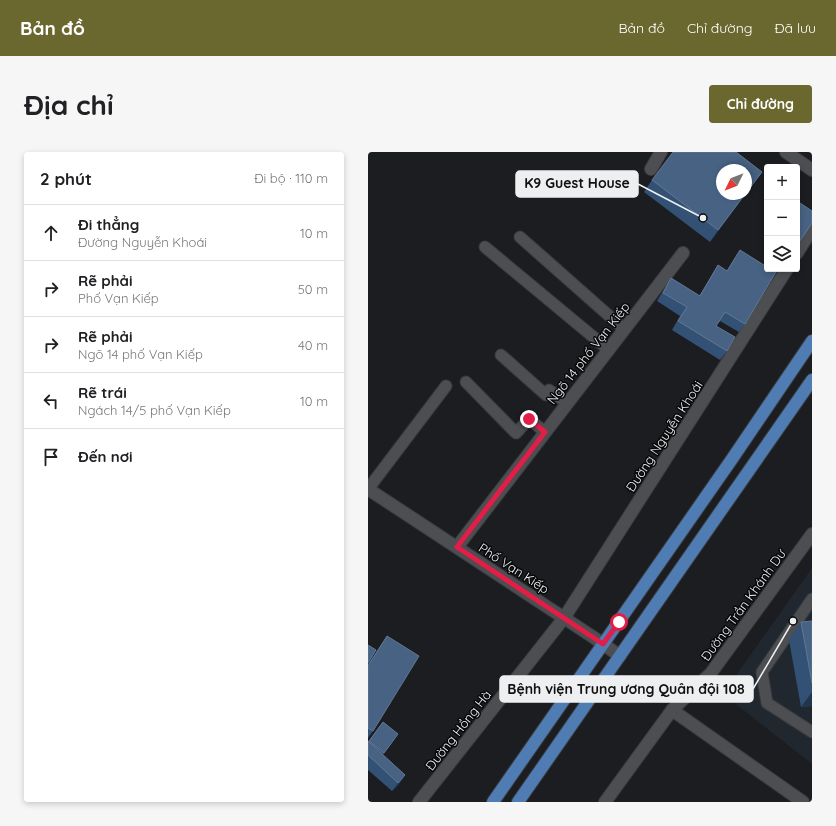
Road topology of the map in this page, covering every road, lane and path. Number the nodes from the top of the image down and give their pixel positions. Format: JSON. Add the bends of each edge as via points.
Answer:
{"nodes":[{"id":1,"x":661,"y":152,"type":"edge"},
{"id":2,"x":786,"y":152,"type":"edge"},
{"id":3,"x":651,"y":169,"type":"dead end"},
{"id":4,"x":812,"y":170,"type":"edge"},
{"id":5,"x":812,"y":230,"type":"edge"},
{"id":6,"x":520,"y":237,"type":"dead end"},
{"id":7,"x":485,"y":246,"type":"dead end"},
{"id":8,"x":800,"y":248,"type":"edge"},
{"id":9,"x":683,"y":253,"type":"dead end"},
{"id":10,"x":785,"y":272,"type":"edge"},
{"id":11,"x":624,"y":330,"type":"junction"},
{"id":12,"x":812,"y":341,"type":"edge"},
{"id":13,"x":609,"y":350,"type":"junction"},
{"id":14,"x":501,"y":355,"type":"dead end"},
{"id":15,"x":812,"y":380,"type":"edge"},
{"id":16,"x":466,"y":382,"type":"dead end"},
{"id":17,"x":446,"y":386,"type":"dead end"},
{"id":18,"x":567,"y":403,"type":"junction"},
{"id":19,"x":545,"y":432,"type":"junction"},
{"id":20,"x":368,"y":489,"type":"edge"},
{"id":21,"x":812,"y":534,"type":"edge"},
{"id":22,"x":457,"y":547,"type":"junction"},
{"id":23,"x":812,"y":599,"type":"edge"},
{"id":24,"x":564,"y":618,"type":"junction"},
{"id":25,"x":603,"y":644,"type":"junction"},
{"id":26,"x":620,"y":656,"type":"junction"},
{"id":27,"x":672,"y":710,"type":"junction"},
{"id":28,"x":812,"y":732,"type":"edge"},
{"id":29,"x":419,"y":802,"type":"edge"},
{"id":30,"x":493,"y":802,"type":"edge"},
{"id":31,"x":518,"y":802,"type":"edge"},
{"id":32,"x":605,"y":802,"type":"edge"},
{"id":33,"x":803,"y":802,"type":"edge"}],
"edges":[{"from":1,"to":3,"type":"street"},
{"from":2,"to":4,"type":"street"},
{"from":5,"to":8,"type":"street"},
{"from":6,"to":11,"type":"lane"},
{"from":7,"to":13,"type":"lane"},
{"from":9,"to":11,"type":"street","name":"Ngõ 14 phố Vạn Kiếp"},
{"from":10,"to":24,"type":"street","name":"Đường Nguyễn Khoái"},
{"from":11,"to":13,"type":"street","name":"Ngõ 14 phố Vạn Kiếp"},
{"from":12,"to":25,"type":"main road"},
{"from":13,"to":18,"type":"street","name":"Ngõ 14 phố Vạn Kiếp"},
{"from":14,"to":18,"type":"lane","via":[[546,395],[549,390]]},
{"from":15,"to":26,"type":"main road"},
{"from":16,"to":19,"type":"lane","via":[[516,433],[529,419]]},
{"from":17,"to":20,"type":"lane"},
{"from":18,"to":19,"type":"street","name":"Ngõ 14 phố Vạn Kiếp"},
{"from":19,"to":22,"type":"street","name":"Ngõ 14 phố Vạn Kiếp"},
{"from":20,"to":22,"type":"street","name":"Phố Vạn Kiếp"},
{"from":21,"to":27,"type":"street","name":"Đường Trần Khánh Dư","via":[[711,673]]},
{"from":22,"to":24,"type":"street","name":"Phố Vạn Kiếp"},
{"from":23,"to":28,"type":"lane","via":[[762,672],[767,703]]},
{"from":24,"to":25,"type":"street","name":"Phố Vạn Kiếp"},
{"from":24,"to":29,"type":"street","name":"Đường Hồng Hà"},
{"from":25,"to":26,"type":"street","name":"Phố Vạn Kiếp"},
{"from":25,"to":30,"type":"main road"},
{"from":26,"to":31,"type":"main road"},
{"from":27,"to":32,"type":"street","name":"Đường Trần Khánh Dư"},
{"from":27,"to":33,"type":"street"}]}
